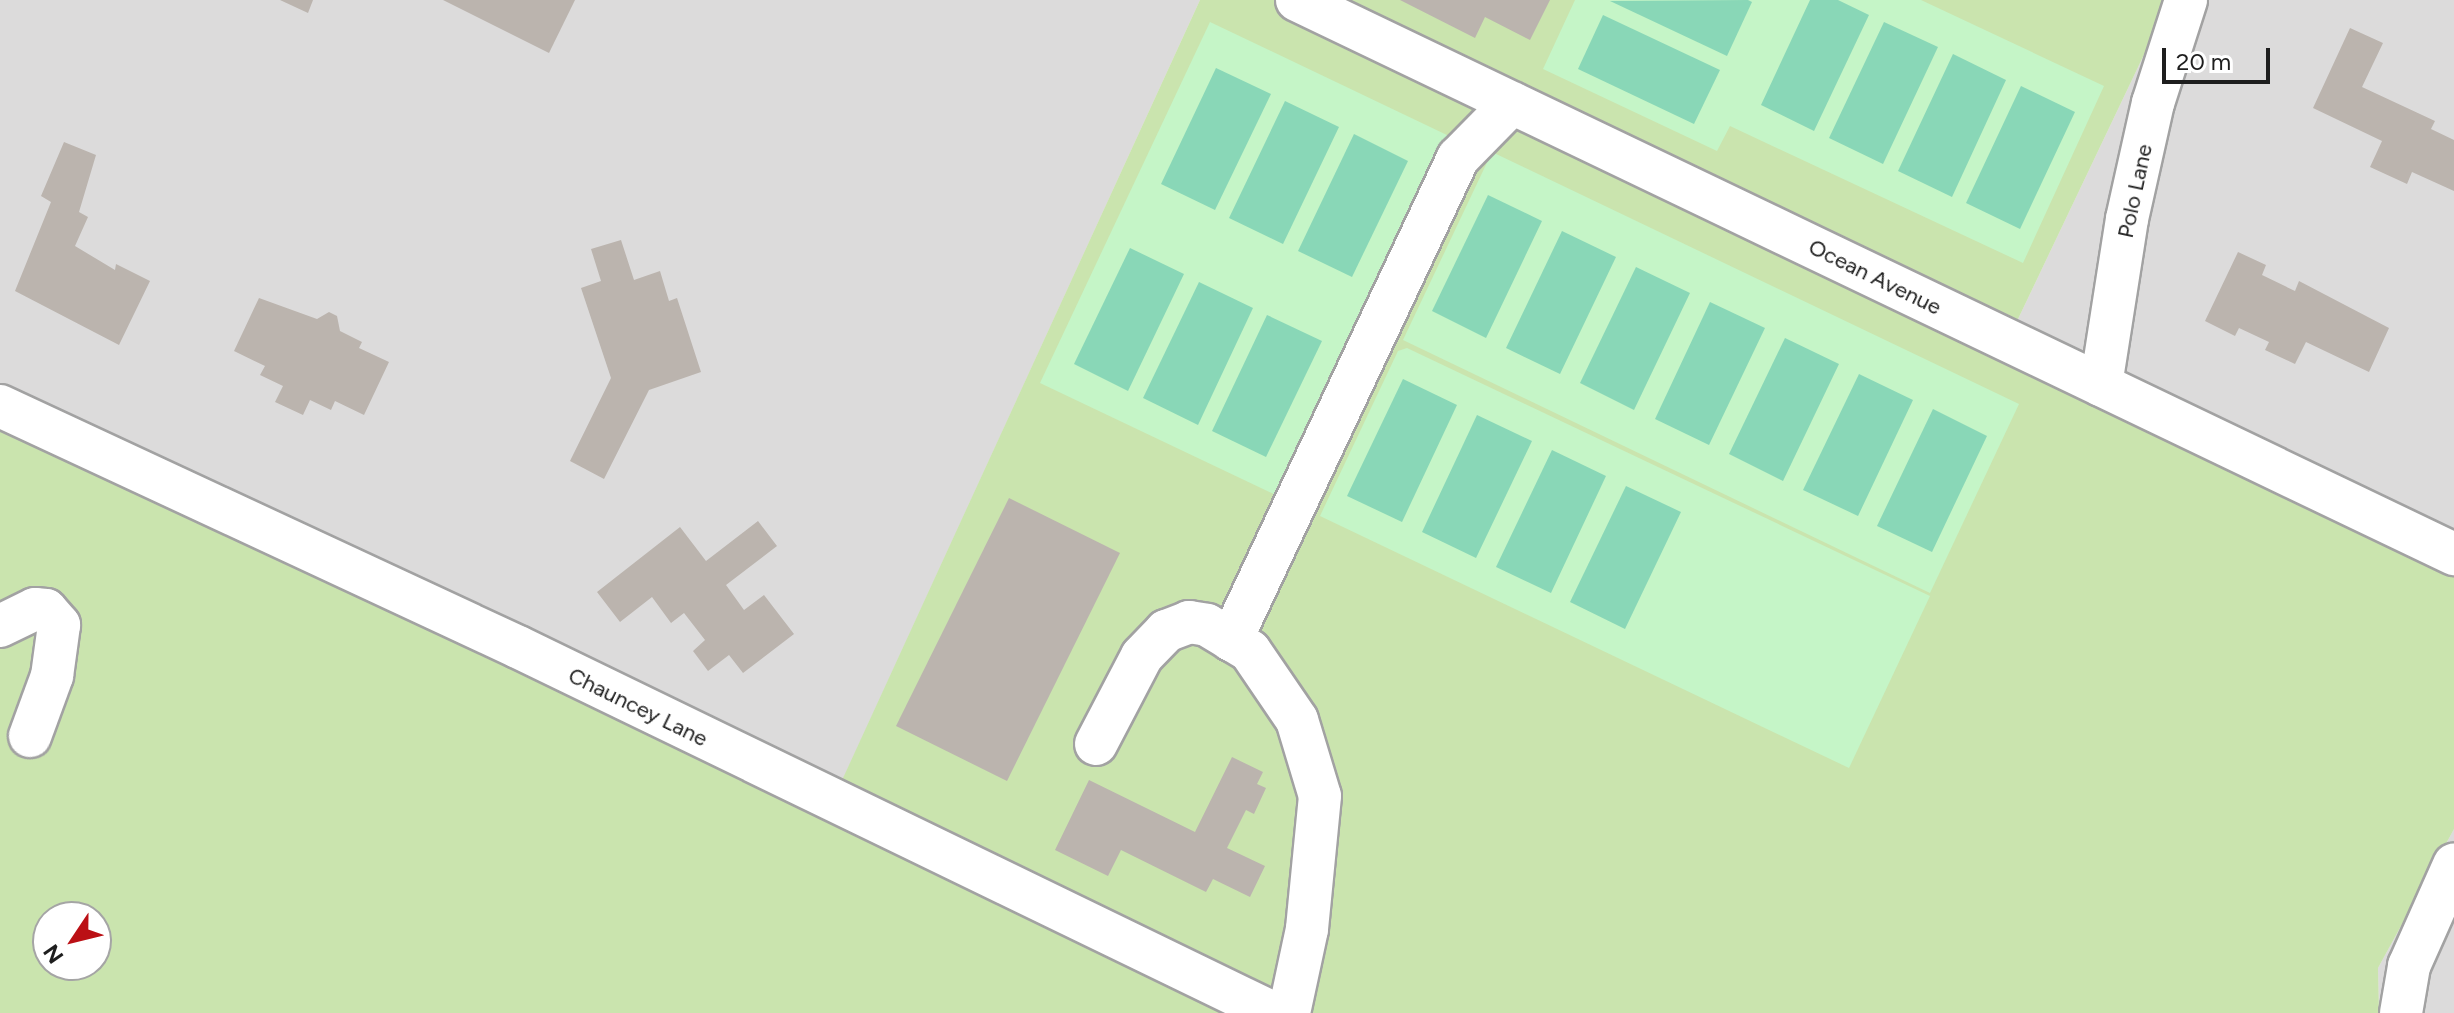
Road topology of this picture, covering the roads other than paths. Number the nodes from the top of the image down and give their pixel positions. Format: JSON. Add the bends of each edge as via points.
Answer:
{"nodes":[{"id":1,"x":1297,"y":0,"type":"edge"},
{"id":2,"x":2186,"y":0,"type":"edge"},
{"id":3,"x":1512,"y":103,"type":"junction"},
{"id":4,"x":2101,"y":385,"type":"junction"},
{"id":5,"x":0,"y":406,"type":"edge"},
{"id":6,"x":2454,"y":554,"type":"edge"},
{"id":7,"x":0,"y":626,"type":"edge"},
{"id":8,"x":1231,"y":640,"type":"junction"},
{"id":9,"x":30,"y":736,"type":"dead end"},
{"id":10,"x":1096,"y":744,"type":"dead end"},
{"id":11,"x":2454,"y":865,"type":"edge"},
{"id":12,"x":1273,"y":1013,"type":"edge"},
{"id":13,"x":1289,"y":1013,"type":"edge"},
{"id":14,"x":2401,"y":1013,"type":"edge"}],
"edges":[{"from":1,"to":3,"type":"street","name":"Ocean Avenue"},
{"from":2,"to":4,"type":"street","name":"Polo Lane","via":[[2153,103]]},
{"from":3,"to":4,"type":"street","name":"Ocean Avenue"},
{"from":3,"to":8,"type":"street","via":[[1458,158]]},
{"from":4,"to":6,"type":"street","name":"Ocean Avenue"},
{"from":5,"to":12,"type":"street","name":"Chauncey Lane","via":[[518,647]]},
{"from":7,"to":9,"type":"street","via":[[35,609],[54,616],[59,625],[52,676]]},
{"from":8,"to":10,"type":"street","via":[[1189,622],[1166,631],[1142,656]]},
{"from":8,"to":13,"type":"street","via":[[1250,651],[1297,720],[1320,796],[1307,929]]},
{"from":11,"to":14,"type":"street","via":[[2409,966]]}]}
